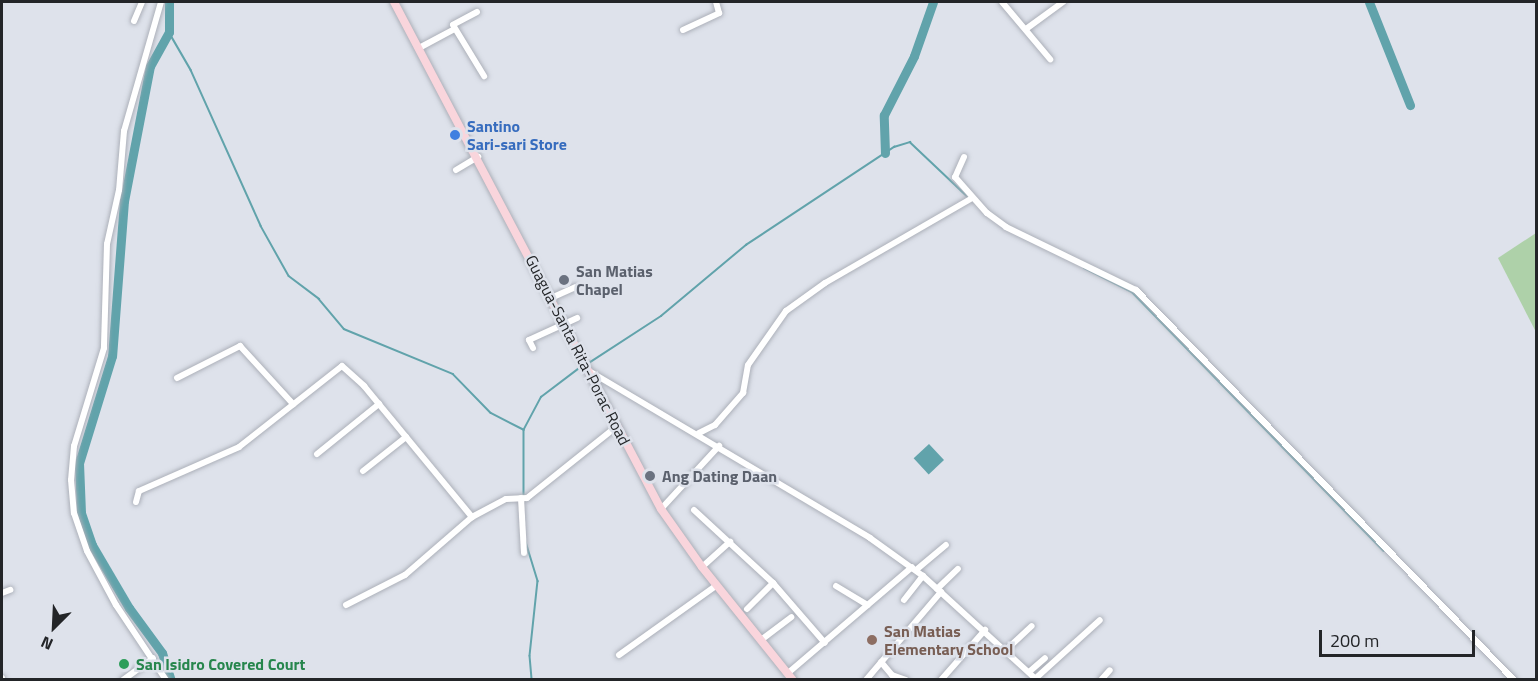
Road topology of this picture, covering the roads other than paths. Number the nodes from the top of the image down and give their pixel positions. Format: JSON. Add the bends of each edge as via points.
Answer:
{"nodes":[{"id":1,"x":142,"y":2,"type":"edge"},
{"id":2,"x":160,"y":2,"type":"edge"},
{"id":3,"x":394,"y":2,"type":"edge"},
{"id":4,"x":716,"y":2,"type":"edge"},
{"id":5,"x":1002,"y":2,"type":"edge"},
{"id":6,"x":1063,"y":2,"type":"edge"},
{"id":7,"x":477,"y":12,"type":"dead end"},
{"id":8,"x":134,"y":21,"type":"dead end"},
{"id":9,"x":454,"y":29,"type":"junction"},
{"id":10,"x":1026,"y":29,"type":"junction"},
{"id":11,"x":683,"y":30,"type":"dead end"},
{"id":12,"x":419,"y":48,"type":"junction"},
{"id":13,"x":1050,"y":59,"type":"dead end"},
{"id":14,"x":484,"y":76,"type":"dead end"},
{"id":15,"x":478,"y":157,"type":"junction"},
{"id":16,"x":964,"y":157,"type":"dead end"},
{"id":17,"x":456,"y":170,"type":"dead end"},
{"id":18,"x":972,"y":198,"type":"junction"},
{"id":19,"x":576,"y":287,"type":"dead end"},
{"id":20,"x":551,"y":298,"type":"junction"},
{"id":21,"x":577,"y":318,"type":"dead end"},
{"id":22,"x":564,"y":324,"type":"junction"},
{"id":23,"x":533,"y":348,"type":"dead end"},
{"id":24,"x":586,"y":368,"type":"junction"},
{"id":25,"x":177,"y":378,"type":"dead end"},
{"id":26,"x":293,"y":404,"type":"junction"},
{"id":27,"x":379,"y":404,"type":"junction"},
{"id":28,"x":616,"y":427,"type":"junction"},
{"id":29,"x":699,"y":433,"type":"junction"},
{"id":30,"x":406,"y":437,"type":"junction"},
{"id":31,"x":719,"y":446,"type":"junction"},
{"id":32,"x":317,"y":454,"type":"dead end"},
{"id":33,"x":363,"y":471,"type":"dead end"},
{"id":34,"x":520,"y":498,"type":"junction"},
{"id":35,"x":136,"y":502,"type":"dead end"},
{"id":36,"x":661,"y":509,"type":"junction"},
{"id":37,"x":694,"y":510,"type":"dead end"},
{"id":38,"x":472,"y":517,"type":"junction"},
{"id":39,"x":730,"y":542,"type":"junction"},
{"id":40,"x":945,"y":545,"type":"dead end"},
{"id":41,"x":524,"y":553,"type":"dead end"},
{"id":42,"x":702,"y":567,"type":"junction"},
{"id":43,"x":914,"y":569,"type":"junction"},
{"id":44,"x":957,"y":569,"type":"dead end"},
{"id":45,"x":923,"y":576,"type":"junction"},
{"id":46,"x":773,"y":583,"type":"junction"},
{"id":47,"x":717,"y":585,"type":"junction"},
{"id":48,"x":836,"y":586,"type":"dead end"},
{"id":49,"x":10,"y":590,"type":"dead end"},
{"id":50,"x":939,"y":591,"type":"junction"},
{"id":51,"x":2,"y":593,"type":"edge"},
{"id":52,"x":904,"y":600,"type":"dead end"},
{"id":53,"x":346,"y":605,"type":"dead end"},
{"id":54,"x":868,"y":605,"type":"junction"},
{"id":55,"x":747,"y":609,"type":"dead end"},
{"id":56,"x":791,"y":617,"type":"dead end"},
{"id":57,"x":1100,"y":620,"type":"dead end"},
{"id":58,"x":1032,"y":626,"type":"dead end"},
{"id":59,"x":985,"y":630,"type":"junction"},
{"id":60,"x":761,"y":640,"type":"junction"},
{"id":61,"x":825,"y":643,"type":"junction"},
{"id":62,"x":1005,"y":650,"type":"junction"},
{"id":63,"x":619,"y":655,"type":"dead end"},
{"id":64,"x":153,"y":658,"type":"junction"},
{"id":65,"x":1045,"y":658,"type":"dead end"},
{"id":66,"x":880,"y":662,"type":"junction"},
{"id":67,"x":1110,"y":670,"type":"dead end"},
{"id":68,"x":1029,"y":672,"type":"junction"},
{"id":69,"x":791,"y":676,"type":"edge"},
{"id":70,"x":1036,"y":679,"type":"edge"},
{"id":71,"x":123,"y":680,"type":"edge"},
{"id":72,"x":166,"y":680,"type":"edge"},
{"id":73,"x":866,"y":680,"type":"edge"},
{"id":74,"x":906,"y":680,"type":"edge"},
{"id":75,"x":941,"y":680,"type":"edge"},
{"id":76,"x":1101,"y":680,"type":"edge"},
{"id":77,"x":1514,"y":680,"type":"edge"}],
"edges":[{"from":1,"to":8,"type":"street"},
{"from":2,"to":64,"type":"street","via":[[124,131],[119,190],[107,244],[104,348],[74,446],[71,480],[74,513],[87,551],[116,605]]},
{"from":3,"to":12,"type":"main road","name":"Guagua-Santa Rita-Porac Road"},
{"from":4,"to":11,"type":"street","via":[[719,12]]},
{"from":5,"to":10,"type":"street"},
{"from":6,"to":10,"type":"street"},
{"from":7,"to":9,"type":"street","via":[[453,25]]},
{"from":9,"to":12,"type":"street"},
{"from":9,"to":14,"type":"street"},
{"from":10,"to":13,"type":"street"},
{"from":12,"to":15,"type":"main road","name":"Guagua-Santa Rita-Porac Road"},
{"from":15,"to":17,"type":"street"},
{"from":15,"to":20,"type":"main road","name":"Guagua-Santa Rita-Porac Road"},
{"from":16,"to":18,"type":"street","via":[[955,177]]},
{"from":18,"to":29,"type":"street","via":[[825,283],[786,311],[748,365],[743,393],[715,425]]},
{"from":18,"to":77,"type":"street","via":[[1006,226],[1136,290]]},
{"from":19,"to":20,"type":"street"},
{"from":20,"to":22,"type":"main road","name":"Guagua-Santa Rita-Porac Road"},
{"from":21,"to":22,"type":"street"},
{"from":22,"to":23,"type":"street","via":[[529,340]]},
{"from":22,"to":24,"type":"main road","name":"Guagua-Santa Rita-Porac Road"},
{"from":24,"to":28,"type":"main road","name":"Guagua-Santa Rita-Porac Road"},
{"from":24,"to":29,"type":"street"},
{"from":25,"to":26,"type":"street","via":[[240,346]]},
{"from":26,"to":27,"type":"street","via":[[342,366]]},
{"from":26,"to":35,"type":"street","via":[[239,447],[139,491]]},
{"from":27,"to":30,"type":"street"},
{"from":27,"to":32,"type":"street"},
{"from":28,"to":34,"type":"street","via":[[527,498]]},
{"from":28,"to":36,"type":"main road","name":"Guagua-Santa Rita-Porac Road"},
{"from":29,"to":31,"type":"street"},
{"from":30,"to":33,"type":"street"},
{"from":30,"to":38,"type":"street"},
{"from":31,"to":36,"type":"street"},
{"from":31,"to":43,"type":"street"},
{"from":34,"to":38,"type":"street","via":[[506,499]]},
{"from":34,"to":41,"type":"street"},
{"from":36,"to":42,"type":"main road","name":"Guagua-Santa Rita-Porac Road"},
{"from":37,"to":39,"type":"street"},
{"from":38,"to":53,"type":"street","via":[[405,575]]},
{"from":39,"to":42,"type":"street"},
{"from":39,"to":46,"type":"street"},
{"from":40,"to":43,"type":"street"},
{"from":42,"to":47,"type":"main road","name":"Guagua-Santa Rita-Porac Road"},
{"from":43,"to":45,"type":"street"},
{"from":43,"to":54,"type":"street"},
{"from":44,"to":50,"type":"street"},
{"from":45,"to":50,"type":"street"},
{"from":45,"to":52,"type":"street"},
{"from":46,"to":55,"type":"street"},
{"from":46,"to":61,"type":"street"},
{"from":47,"to":60,"type":"main road","name":"Guagua-Santa Rita-Porac Road"},
{"from":47,"to":63,"type":"street"},
{"from":48,"to":54,"type":"street"},
{"from":49,"to":51,"type":"street"},
{"from":50,"to":59,"type":"street"},
{"from":50,"to":66,"type":"street"},
{"from":54,"to":61,"type":"street"},
{"from":56,"to":60,"type":"street"},
{"from":57,"to":70,"type":"street"},
{"from":58,"to":62,"type":"street"},
{"from":59,"to":62,"type":"street"},
{"from":59,"to":75,"type":"street"},
{"from":60,"to":69,"type":"main road","name":"Guagua-Santa Rita-Porac Road"},
{"from":61,"to":69,"type":"street"},
{"from":62,"to":68,"type":"street"},
{"from":64,"to":71,"type":"street"},
{"from":64,"to":72,"type":"street"},
{"from":65,"to":68,"type":"street"},
{"from":66,"to":73,"type":"street"},
{"from":66,"to":74,"type":"street","via":[[892,675]]},
{"from":67,"to":76,"type":"street"},
{"from":68,"to":70,"type":"street"}]}
